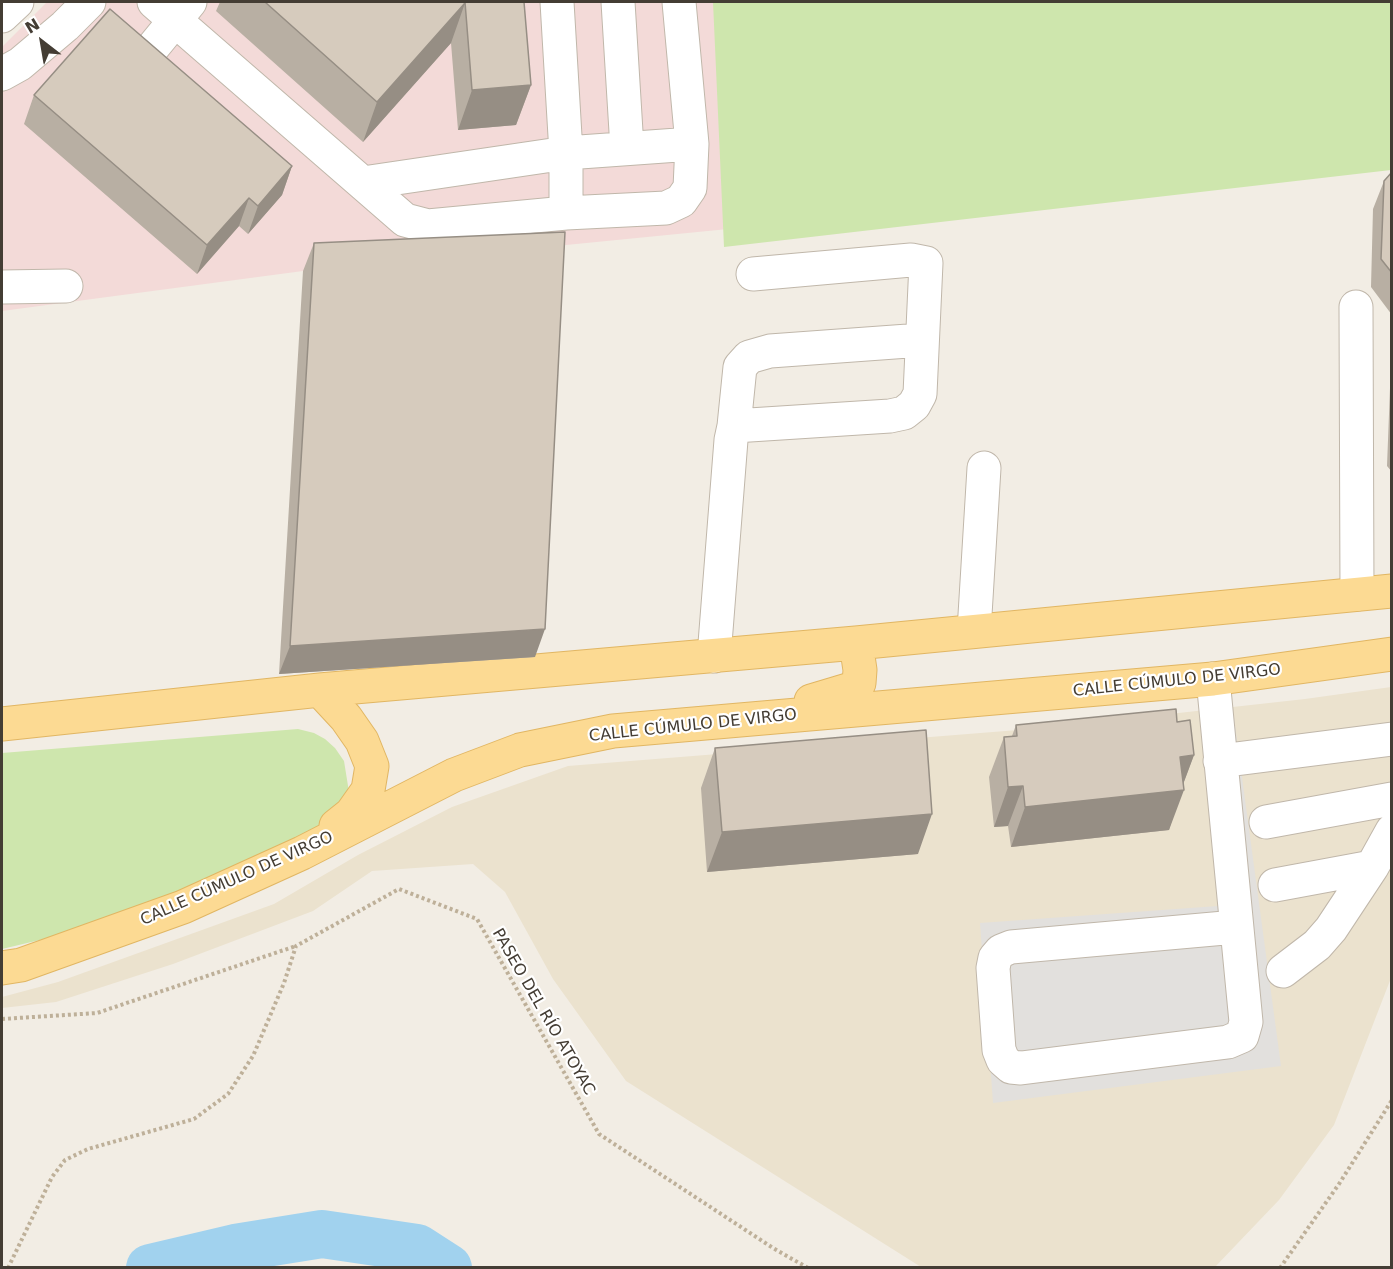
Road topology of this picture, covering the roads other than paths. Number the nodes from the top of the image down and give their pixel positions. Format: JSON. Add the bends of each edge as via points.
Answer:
{"nodes":[{"id":1,"x":17,"y":2,"type":"edge"},
{"id":2,"x":89,"y":2,"type":"edge"},
{"id":3,"x":557,"y":2,"type":"edge"},
{"id":4,"x":618,"y":2,"type":"edge"},
{"id":5,"x":679,"y":2,"type":"edge"},
{"id":6,"x":173,"y":7,"type":"edge"},
{"id":7,"x":2,"y":16,"type":"edge"},
{"id":8,"x":140,"y":63,"type":"edge"},
{"id":9,"x":2,"y":74,"type":"edge"},
{"id":10,"x":692,"y":144,"type":"junction"},
{"id":11,"x":627,"y":148,"type":"junction"},
{"id":12,"x":566,"y":153,"type":"junction"},
{"id":13,"x":363,"y":183,"type":"junction"},
{"id":14,"x":566,"y":213,"type":"junction"},
{"id":15,"x":753,"y":274,"type":"dead end"},
{"id":16,"x":66,"y":286,"type":"dead end"},
{"id":17,"x":2,"y":287,"type":"edge"},
{"id":18,"x":1356,"y":307,"type":"dead end"},
{"id":19,"x":922,"y":340,"type":"junction"},
{"id":20,"x":734,"y":426,"type":"junction"},
{"id":21,"x":984,"y":468,"type":"dead end"},
{"id":22,"x":1392,"y":591,"type":"edge"},
{"id":23,"x":1357,"y":594,"type":"junction"},
{"id":24,"x":974,"y":631,"type":"junction"},
{"id":25,"x":856,"y":643,"type":"junction"},
{"id":26,"x":1392,"y":654,"type":"edge"},
{"id":27,"x":714,"y":656,"type":"junction"},
{"id":28,"x":1213,"y":679,"type":"junction"},
{"id":29,"x":320,"y":690,"type":"junction"},
{"id":30,"x":752,"y":718,"type":"junction"},
{"id":31,"x":2,"y":724,"type":"edge"},
{"id":32,"x":1392,"y":738,"type":"edge"},
{"id":33,"x":1220,"y":761,"type":"junction"},
{"id":34,"x":1392,"y":799,"type":"edge"},
{"id":35,"x":1266,"y":822,"type":"dead end"},
{"id":36,"x":1392,"y":831,"type":"edge"},
{"id":37,"x":302,"y":853,"type":"junction"},
{"id":38,"x":1372,"y":867,"type":"junction"},
{"id":39,"x":1275,"y":885,"type":"dead end"},
{"id":40,"x":1236,"y":927,"type":"junction"},
{"id":41,"x":2,"y":968,"type":"edge"},
{"id":42,"x":1283,"y":971,"type":"dead end"}],
"edges":[{"from":1,"to":7,"type":"street"},
{"from":2,"to":9,"type":"street","via":[[20,64]]},
{"from":3,"to":12,"type":"street"},
{"from":4,"to":11,"type":"street"},
{"from":5,"to":10,"type":"street"},
{"from":6,"to":8,"type":"street"},
{"from":6,"to":13,"type":"street"},
{"from":10,"to":11,"type":"street"},
{"from":10,"to":14,"type":"street","via":[[690,188],[681,201],[666,208]]},
{"from":11,"to":12,"type":"street"},
{"from":12,"to":13,"type":"street"},
{"from":12,"to":14,"type":"street"},
{"from":13,"to":14,"type":"street","via":[[405,220],[428,226]]},
{"from":15,"to":19,"type":"street","via":[[911,260],[926,263]]},
{"from":16,"to":17,"type":"street"},
{"from":18,"to":23,"type":"street"},
{"from":19,"to":20,"type":"street","via":[[770,351],[749,357],[740,366]]},
{"from":19,"to":20,"type":"street","via":[[920,394],[915,405],[904,413]]},
{"from":20,"to":27,"type":"street"},
{"from":21,"to":24,"type":"street"},
{"from":22,"to":23,"type":"main road"},
{"from":23,"to":24,"type":"main road"},
{"from":24,"to":25,"type":"main road"},
{"from":25,"to":27,"type":"main road"},
{"from":25,"to":30,"type":"main road","via":[[859,682],[851,688]]},
{"from":26,"to":28,"type":"main road","name":"CALLE CÚMULO DE VIRGO"},
{"from":27,"to":29,"type":"main road"},
{"from":28,"to":30,"type":"main road","name":"CALLE CÚMULO DE VIRGO"},
{"from":28,"to":33,"type":"street"},
{"from":29,"to":31,"type":"main road"},
{"from":29,"to":37,"type":"main road","via":[[363,741],[372,766],[368,790],[351,814]]},
{"from":30,"to":37,"type":"main road","name":"CALLE CÚMULO DE VIRGO","via":[[613,731],[520,750],[454,775]]},
{"from":32,"to":33,"type":"street"},
{"from":33,"to":40,"type":"street"},
{"from":34,"to":35,"type":"street"},
{"from":36,"to":38,"type":"street"},
{"from":37,"to":41,"type":"main road","name":"CALLE CÚMULO DE VIRGO","via":[[183,907],[21,965]]},
{"from":38,"to":39,"type":"street"},
{"from":38,"to":42,"type":"street","via":[[1331,929]]},
{"from":40,"to":40,"type":"street","via":[[1246,1022],[1242,1036],[1228,1042],[1021,1068],[1003,1060],[993,968],[1001,951]]}]}
